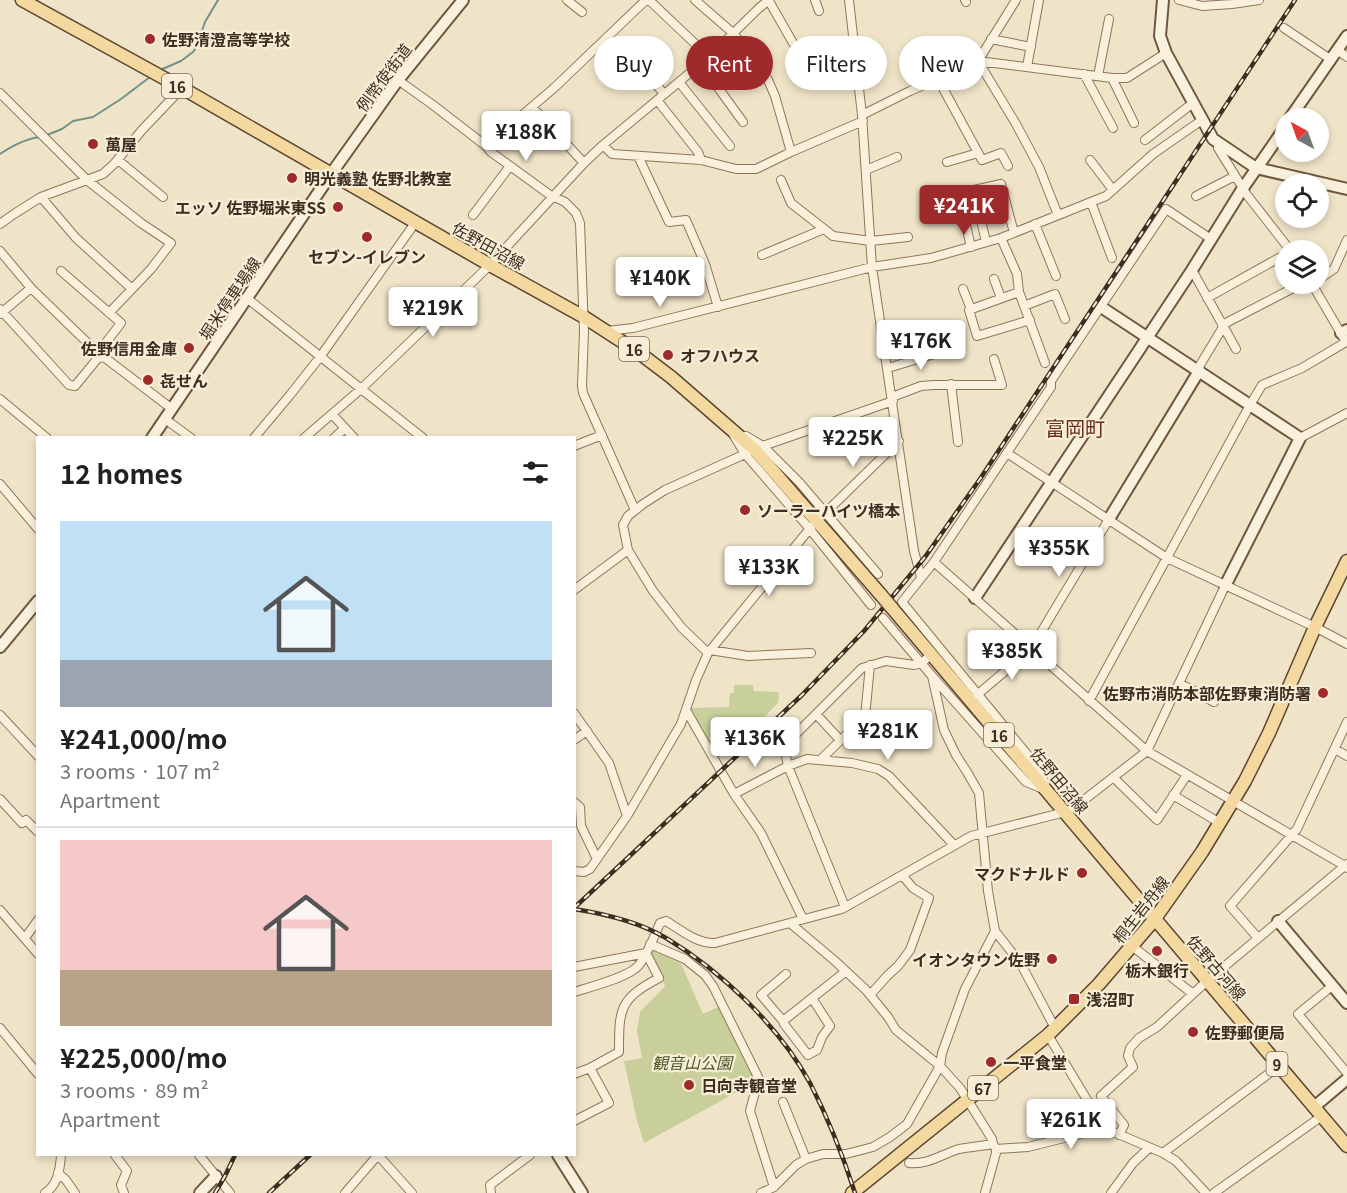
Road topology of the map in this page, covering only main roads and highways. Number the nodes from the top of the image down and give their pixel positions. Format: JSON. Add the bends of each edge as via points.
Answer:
{"nodes":[{"id":1,"x":22,"y":0,"type":"edge"},
{"id":2,"x":1347,"y":561,"type":"edge"},
{"id":3,"x":1154,"y":920,"type":"junction"},
{"id":4,"x":1347,"y":1146,"type":"edge"},
{"id":5,"x":852,"y":1193,"type":"edge"}],
"edges":[{"from":1,"to":3,"type":"main road","name":"佐野田沼線","number":"16","bridge":true,"via":[[584,316],[671,377],[754,450],[880,595],[887,613],[1047,791]]},
{"from":2,"to":3,"type":"main road","name":"桐生岩舟線","number":"67","via":[[1269,733],[1233,802]]},
{"from":3,"to":4,"type":"main road","name":"佐野古河線","number":"9"},
{"from":3,"to":5,"type":"main road","name":"桐生岩舟線","number":"67","via":[[1099,984],[1051,1031]]}]}
